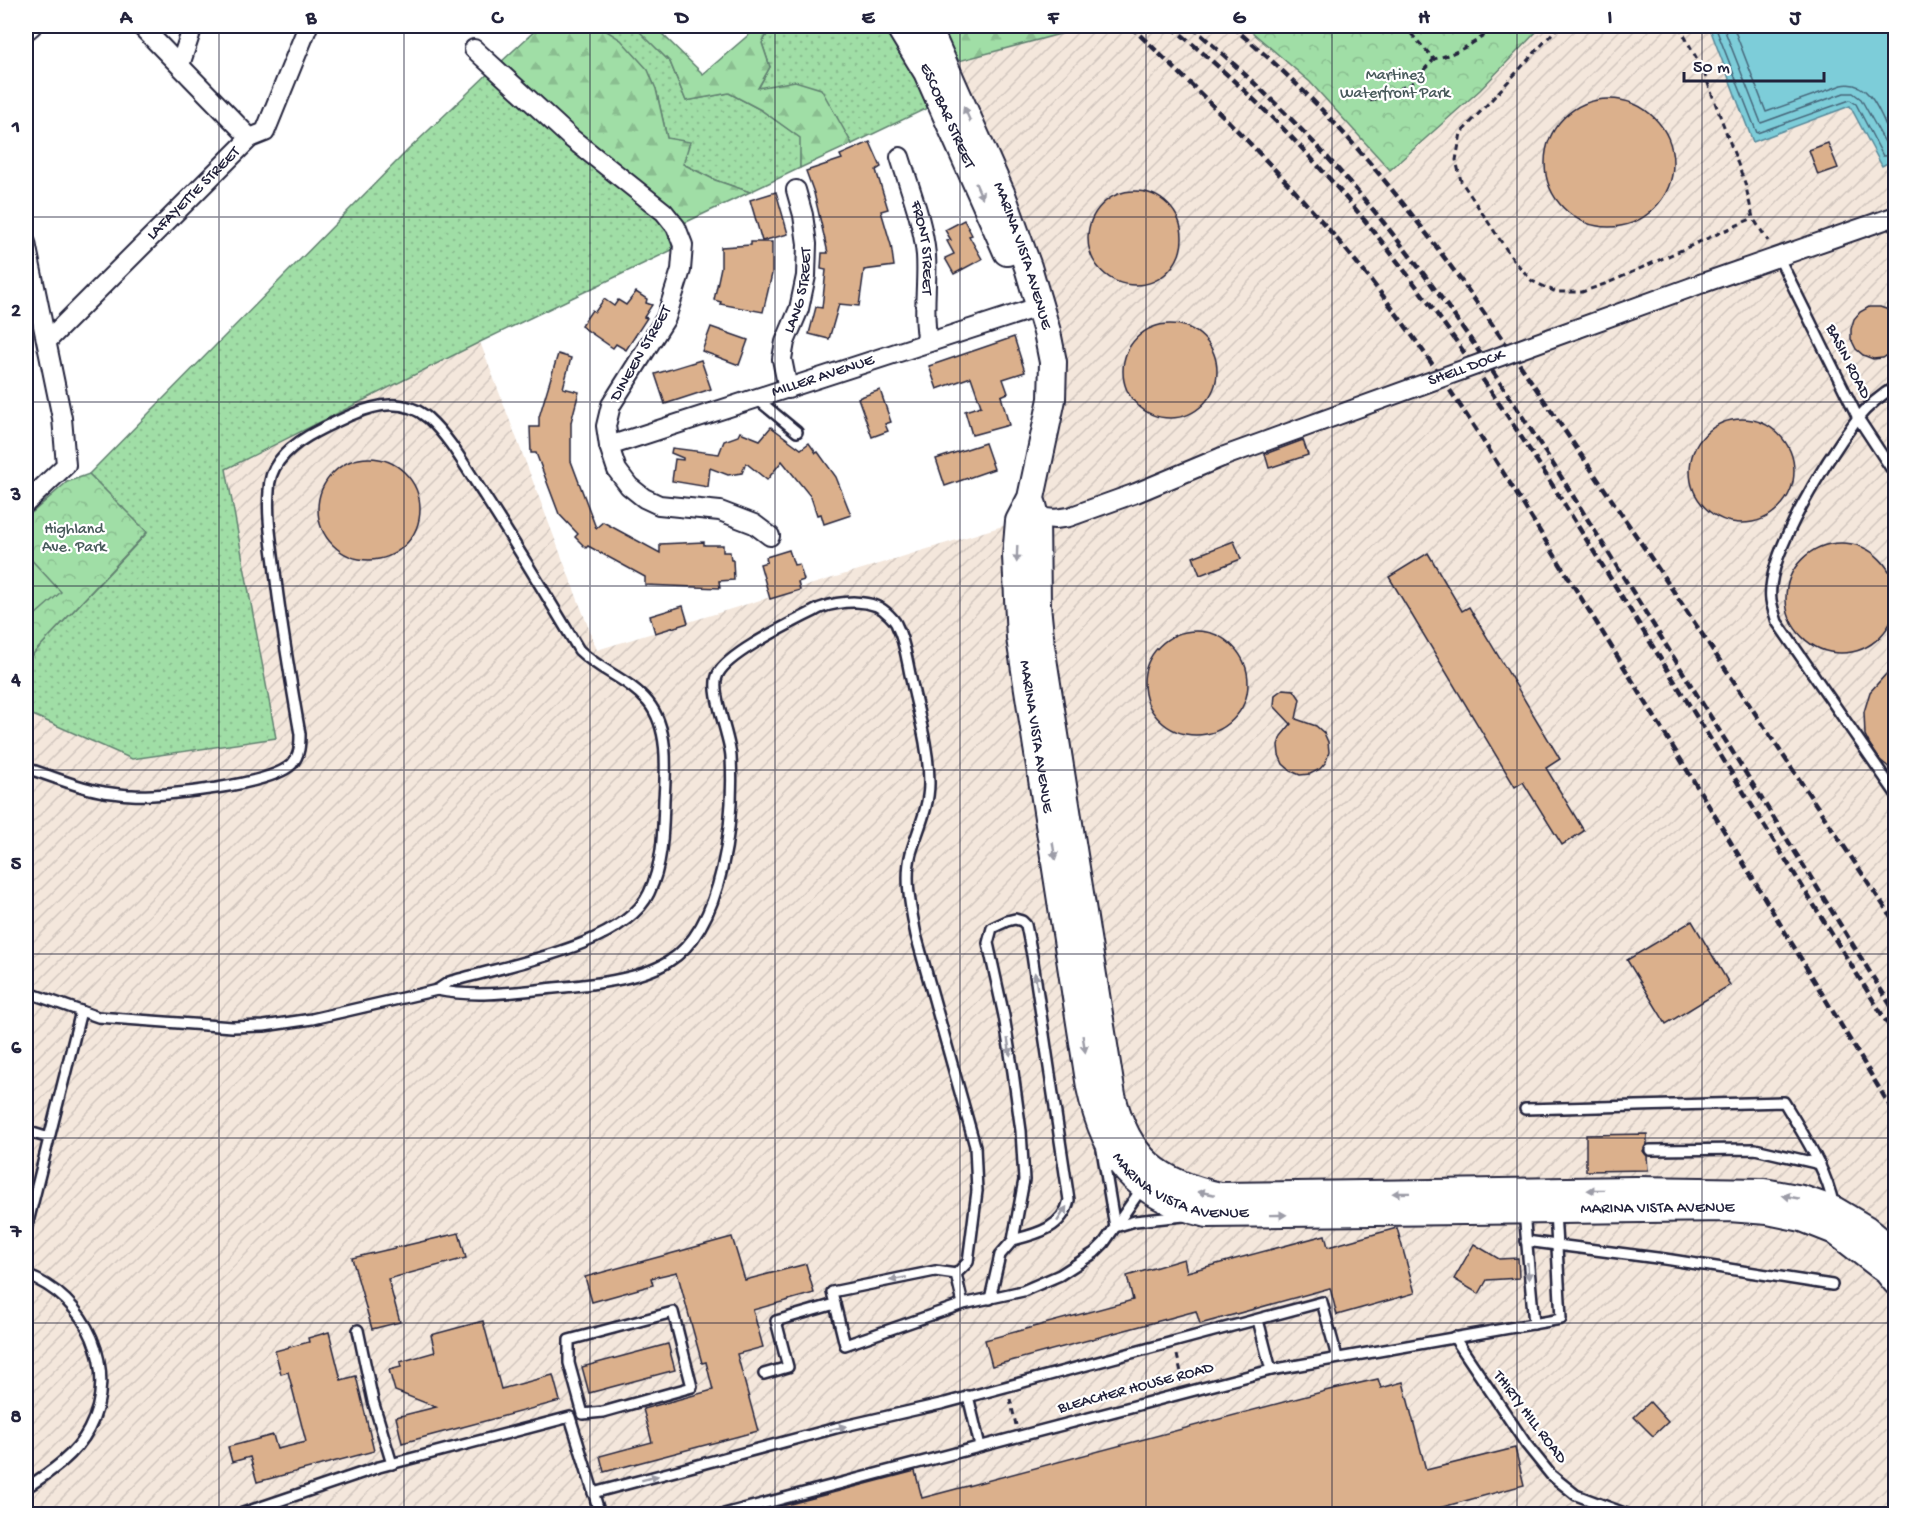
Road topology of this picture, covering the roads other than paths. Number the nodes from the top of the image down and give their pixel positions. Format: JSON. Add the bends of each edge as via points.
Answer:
{"nodes":[{"id":1,"x":32,"y":26,"type":"edge"},
{"id":2,"x":141,"y":26,"type":"edge"},
{"id":3,"x":194,"y":26,"type":"edge"},
{"id":4,"x":308,"y":26,"type":"edge"},
{"id":5,"x":899,"y":26,"type":"edge"},
{"id":6,"x":927,"y":26,"type":"edge"},
{"id":7,"x":26,"y":32,"type":"edge"},
{"id":8,"x":474,"y":49,"type":"dead end"},
{"id":9,"x":180,"y":65,"type":"junction"},
{"id":10,"x":250,"y":138,"type":"junction"},
{"id":11,"x":900,"y":157,"type":"dead end"},
{"id":12,"x":796,"y":190,"type":"dead end"},
{"id":13,"x":1896,"y":216,"type":"edge"},
{"id":14,"x":26,"y":243,"type":"edge"},
{"id":15,"x":1779,"y":258,"type":"junction"},
{"id":16,"x":1038,"y":306,"type":"junction"},
{"id":17,"x":47,"y":341,"type":"junction"},
{"id":18,"x":928,"y":342,"type":"junction"},
{"id":19,"x":1896,"y":386,"type":"edge"},
{"id":20,"x":788,"y":389,"type":"junction"},
{"id":21,"x":757,"y":399,"type":"junction"},
{"id":22,"x":1858,"y":418,"type":"junction"},
{"id":23,"x":798,"y":432,"type":"dead end"},
{"id":24,"x":609,"y":446,"type":"junction"},
{"id":25,"x":1896,"y":476,"type":"edge"},
{"id":26,"x":26,"y":503,"type":"edge"},
{"id":27,"x":1033,"y":508,"type":"junction"},
{"id":28,"x":770,"y":536,"type":"dead end"},
{"id":29,"x":26,"y":768,"type":"edge"},
{"id":30,"x":1896,"y":794,"type":"edge"},
{"id":31,"x":437,"y":990,"type":"junction"},
{"id":32,"x":35,"y":996,"type":"dead end"},
{"id":33,"x":81,"y":1011,"type":"junction"},
{"id":34,"x":1525,"y":1110,"type":"dead end"},
{"id":35,"x":1095,"y":1112,"type":"junction"},
{"id":36,"x":26,"y":1131,"type":"edge"},
{"id":37,"x":49,"y":1138,"type":"junction"},
{"id":38,"x":1650,"y":1150,"type":"dead end"},
{"id":39,"x":1820,"y":1164,"type":"junction"},
{"id":40,"x":1149,"y":1180,"type":"junction"},
{"id":41,"x":1554,"y":1201,"type":"junction"},
{"id":42,"x":1524,"y":1202,"type":"junction"},
{"id":43,"x":1207,"y":1214,"type":"junction"},
{"id":44,"x":1835,"y":1221,"type":"junction"},
{"id":45,"x":1115,"y":1227,"type":"junction"},
{"id":46,"x":26,"y":1230,"type":"edge"},
{"id":47,"x":1012,"y":1240,"type":"junction"},
{"id":48,"x":1526,"y":1241,"type":"junction"},
{"id":49,"x":1557,"y":1244,"type":"junction"},
{"id":50,"x":1896,"y":1254,"type":"edge"},
{"id":51,"x":956,"y":1274,"type":"junction"},
{"id":52,"x":26,"y":1275,"type":"edge"},
{"id":53,"x":1896,"y":1282,"type":"edge"},
{"id":54,"x":1832,"y":1285,"type":"dead end"},
{"id":55,"x":990,"y":1299,"type":"junction"},
{"id":56,"x":835,"y":1304,"type":"junction"},
{"id":57,"x":963,"y":1304,"type":"junction"},
{"id":58,"x":1534,"y":1324,"type":"junction"},
{"id":59,"x":1259,"y":1325,"type":"junction"},
{"id":60,"x":358,"y":1330,"type":"dead end"},
{"id":61,"x":1454,"y":1337,"type":"junction"},
{"id":62,"x":1337,"y":1357,"type":"junction"},
{"id":63,"x":1271,"y":1370,"type":"junction"},
{"id":64,"x":764,"y":1374,"type":"dead end"},
{"id":65,"x":968,"y":1396,"type":"junction"},
{"id":66,"x":583,"y":1414,"type":"joint"},
{"id":67,"x":980,"y":1446,"type":"junction"},
{"id":68,"x":392,"y":1464,"type":"junction"},
{"id":69,"x":26,"y":1488,"type":"edge"},
{"id":70,"x":593,"y":1493,"type":"junction"},
{"id":71,"x":240,"y":1515,"type":"edge"},
{"id":72,"x":600,"y":1515,"type":"edge"},
{"id":73,"x":724,"y":1515,"type":"edge"},
{"id":74,"x":1627,"y":1515,"type":"edge"}],
"edges":[{"from":1,"to":7,"type":"street"},
{"from":2,"to":9,"type":"street"},
{"from":3,"to":9,"type":"street"},
{"from":4,"to":10,"type":"street","name":"LAFAYETTE STREET","via":[[265,132]]},
{"from":5,"to":16,"type":"main road","name":"ESCOBAR STREET","one_way":true,"via":[[927,72],[1008,255]]},
{"from":16,"to":6,"type":"main road","name":"MARINA VISTA AVENUE","one_way":true,"via":[[1002,195]]},
{"from":8,"to":24,"type":"street","name":"DINEEN STREET","via":[[571,138],[664,212],[676,227],[682,245],[674,296],[666,318],[611,405],[606,426]]},
{"from":9,"to":10,"type":"street"},
{"from":10,"to":17,"type":"street","name":"LAFAYETTE STREET"},
{"from":11,"to":18,"type":"street","name":"FRONT STREET","via":[[926,253],[924,316]]},
{"from":12,"to":20,"type":"street","name":"LANG STREET","via":[[807,244],[806,276],[782,359]]},
{"from":13,"to":15,"type":"street","name":"SHELL DOCK"},
{"from":14,"to":17,"type":"street"},
{"from":15,"to":22,"type":"lane","name":"BASIN ROAD"},
{"from":15,"to":27,"type":"street","name":"SHELL DOCK","bridge":true,"via":[[1222,457],[1069,517],[1054,519]]},
{"from":16,"to":18,"type":"street","name":"MILLER AVENUE"},
{"from":16,"to":27,"type":"main road","name":"MARINA VISTA AVENUE","via":[[1053,362],[1052,399]]},
{"from":17,"to":26,"type":"street","via":[[62,418],[66,465]]},
{"from":18,"to":20,"type":"street","name":"MILLER AVENUE"},
{"from":19,"to":22,"type":"lane"},
{"from":20,"to":21,"type":"street","name":"MILLER AVENUE"},
{"from":21,"to":23,"type":"lane"},
{"from":21,"to":24,"type":"street","name":"MILLER AVENUE"},
{"from":22,"to":25,"type":"lane","name":"BASIN ROAD"},
{"from":22,"to":30,"type":"lane","via":[[1798,510],[1775,567],[1770,598],[1777,622]]},
{"from":24,"to":28,"type":"street","name":"DINEEN STREET","via":[[617,470],[628,486],[644,498],[660,505],[720,511],[754,524]]},
{"from":27,"to":35,"type":"main road","name":"MARINA VISTA AVENUE","one_way":true,"via":[[1019,521],[1016,556],[1020,638]]},
{"from":27,"to":40,"type":"main road","name":"MARINA VISTA AVENUE","via":[[1041,646],[1112,1096],[1118,1121]]},
{"from":29,"to":31,"type":"lane","via":[[86,788],[133,795],[246,782],[270,776],[293,763],[298,756],[300,734],[276,588],[269,518],[271,476],[293,447],[340,420],[380,405],[397,404],[413,409],[441,432],[466,467],[579,650],[648,703],[661,728],[666,769],[657,874],[637,911],[604,935],[449,982]]},
{"from":31,"to":33,"type":"lane","via":[[349,1012],[264,1026],[98,1017]]},
{"from":31,"to":51,"type":"lane","via":[[528,991],[588,983],[651,969],[669,962],[683,950],[709,910],[723,872],[732,778],[729,744],[714,682],[718,672],[744,650],[820,608],[856,602],[875,606],[897,624],[920,718],[929,782],[928,805],[910,855],[910,908],[975,1146],[977,1191],[968,1262]]},
{"from":32,"to":33,"type":"lane"},
{"from":33,"to":37,"type":"lane"},
{"from":34,"to":39,"type":"lane","via":[[1784,1102]]},
{"from":35,"to":40,"type":"main road","name":"MARINA VISTA AVENUE","via":[[1113,1152],[1131,1176]]},
{"from":35,"to":45,"type":"lane"},
{"from":36,"to":37,"type":"lane"},
{"from":37,"to":46,"type":"lane"},
{"from":38,"to":39,"type":"lane","via":[[1755,1149]]},
{"from":39,"to":44,"type":"lane","via":[[1830,1188]]},
{"from":42,"to":40,"type":"main road","name":"MARINA VISTA AVENUE","one_way":true,"via":[[1220,1196],[1172,1182]]},
{"from":40,"to":43,"type":"main road","name":"MARINA VISTA AVENUE","via":[[1167,1201]]},
{"from":40,"to":45,"type":"lane"},
{"from":41,"to":42,"type":"main road","name":"MARINA VISTA AVENUE"},
{"from":41,"to":44,"type":"main road","name":"MARINA VISTA AVENUE","via":[[1764,1192],[1802,1199]]},
{"from":41,"to":49,"type":"lane"},
{"from":43,"to":42,"type":"main road","name":"MARINA VISTA AVENUE","one_way":true},
{"from":42,"to":48,"type":"lane"},
{"from":43,"to":45,"type":"lane","via":[[1135,1221]]},
{"from":44,"to":50,"type":"main road","name":"MARINA VISTA AVENUE","via":[[1866,1228]]},
{"from":44,"to":53,"type":"main road","name":"MARINA VISTA AVENUE"},
{"from":45,"to":55,"type":"lane","via":[[1094,1253],[1060,1275],[1023,1291]]},
{"from":47,"to":47,"type":"lane","one_way":true,"via":[[1050,1227],[1060,1219],[1069,1200],[1032,956],[1026,926],[1015,920],[992,928],[988,943],[1005,1016],[1021,1131],[1024,1180]]},
{"from":47,"to":55,"type":"lane","via":[[1000,1255]]},
{"from":48,"to":49,"type":"lane"},
{"from":48,"to":58,"type":"lane","one_way":true},
{"from":49,"to":54,"type":"lane"},
{"from":49,"to":58,"type":"lane","name":"BLEACHER HOUSE ROAD","via":[[1560,1319]]},
{"from":51,"to":56,"type":"lane","one_way":true,"via":[[935,1271],[832,1292]]},
{"from":51,"to":57,"type":"lane"},
{"from":52,"to":69,"type":"lane","via":[[52,1289],[86,1324],[100,1364],[101,1388],[88,1431],[71,1453]]},
{"from":55,"to":57,"type":"lane"},
{"from":56,"to":57,"type":"lane","via":[[845,1345]]},
{"from":56,"to":64,"type":"lane","via":[[776,1321],[788,1367]]},
{"from":58,"to":61,"type":"lane","name":"BLEACHER HOUSE ROAD"},
{"from":59,"to":62,"type":"lane","via":[[1322,1302]]},
{"from":59,"to":63,"type":"lane"},
{"from":59,"to":65,"type":"lane"},
{"from":60,"to":68,"type":"lane"},
{"from":61,"to":62,"type":"lane","name":"BLEACHER HOUSE ROAD"},
{"from":61,"to":74,"type":"lane","name":"THIRTY HILL ROAD","via":[[1551,1475],[1576,1495]]},
{"from":62,"to":63,"type":"lane","name":"BLEACHER HOUSE ROAD"},
{"from":63,"to":67,"type":"lane","name":"BLEACHER HOUSE ROAD"},
{"from":65,"to":67,"type":"lane"},
{"from":70,"to":65,"type":"lane","one_way":true},
{"from":66,"to":66,"type":"lane","via":[[692,1387],[673,1312],[569,1340],[569,1363]]},
{"from":67,"to":73,"type":"lane","name":"BLEACHER HOUSE ROAD"},
{"from":68,"to":70,"type":"lane","via":[[570,1417]]},
{"from":68,"to":71,"type":"lane"},
{"from":70,"to":72,"type":"lane"}]}
